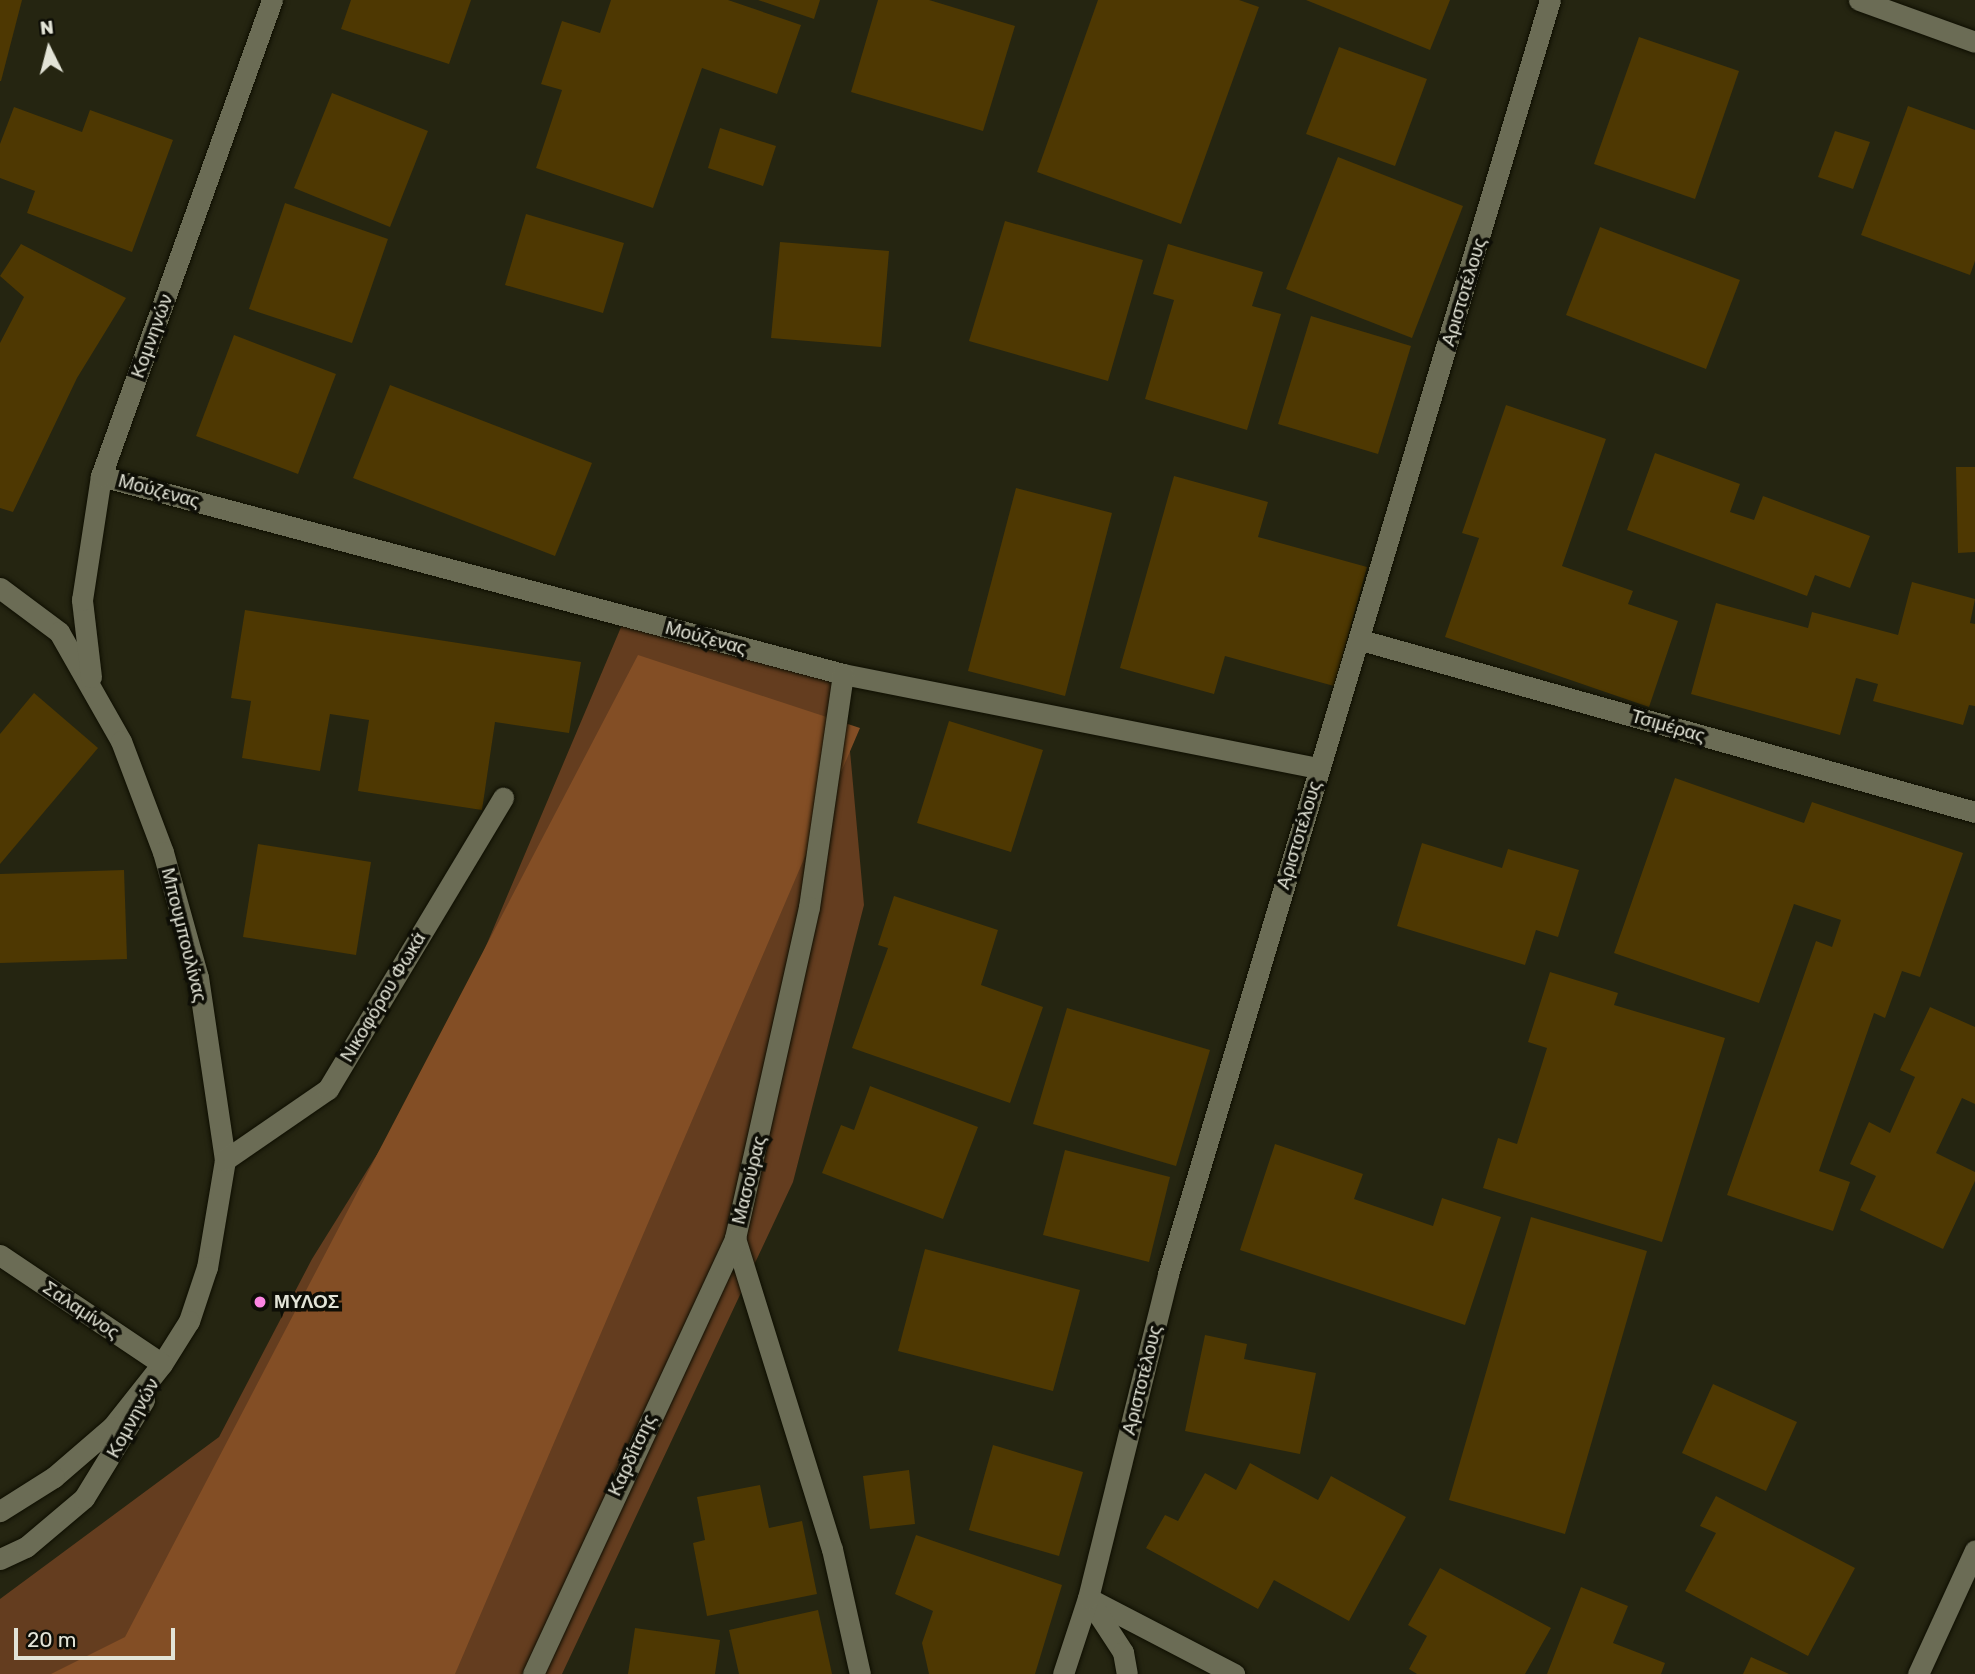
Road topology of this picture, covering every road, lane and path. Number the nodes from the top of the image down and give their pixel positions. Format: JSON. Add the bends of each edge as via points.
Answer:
{"nodes":[{"id":1,"x":272,"y":0,"type":"edge"},
{"id":2,"x":1550,"y":0,"type":"edge"},
{"id":3,"x":1859,"y":0,"type":"edge"},
{"id":4,"x":1975,"y":42,"type":"edge"},
{"id":5,"x":102,"y":476,"type":"junction"},
{"id":6,"x":0,"y":588,"type":"edge"},
{"id":7,"x":1361,"y":640,"type":"junction"},
{"id":8,"x":843,"y":674,"type":"junction"},
{"id":9,"x":92,"y":682,"type":"junction"},
{"id":10,"x":1319,"y":768,"type":"junction"},
{"id":11,"x":503,"y":798,"type":"dead end"},
{"id":12,"x":1975,"y":812,"type":"edge"},
{"id":13,"x":225,"y":1160,"type":"junction"},
{"id":14,"x":735,"y":1238,"type":"junction"},
{"id":15,"x":0,"y":1255,"type":"edge"},
{"id":16,"x":162,"y":1364,"type":"junction"},
{"id":17,"x":0,"y":1511,"type":"edge"},
{"id":18,"x":1975,"y":1550,"type":"edge"},
{"id":19,"x":0,"y":1559,"type":"edge"},
{"id":20,"x":1088,"y":1598,"type":"junction"},
{"id":21,"x":533,"y":1674,"type":"edge"},
{"id":22,"x":860,"y":1674,"type":"edge"},
{"id":23,"x":1063,"y":1674,"type":"edge"},
{"id":24,"x":1128,"y":1674,"type":"edge"},
{"id":25,"x":1234,"y":1674,"type":"edge"},
{"id":26,"x":1918,"y":1674,"type":"edge"}],
"edges":[{"from":1,"to":5,"type":"street","name":"Κομνηνών"},
{"from":2,"to":7,"type":"street","name":"Αριστοτέλους"},
{"from":3,"to":4,"type":"street"},
{"from":5,"to":8,"type":"street","name":"Μούζενας"},
{"from":5,"to":9,"type":"street","name":"Κομνηνών","via":[[82,600]]},
{"from":6,"to":9,"type":"street","name":"Μπουμπουλίνας","via":[[59,632]]},
{"from":7,"to":10,"type":"street","name":"Αριστοτέλους"},
{"from":7,"to":12,"type":"street","name":"Τσιμέρας"},
{"from":8,"to":10,"type":"street","name":"Μούζενας"},
{"from":8,"to":14,"type":"street","name":"Μασούρας","via":[[809,907]]},
{"from":9,"to":13,"type":"street","name":"Μπουμπουλίνας","via":[[121,741],[185,928]]},
{"from":10,"to":20,"type":"street","name":"Αριστοτέλους","via":[[1168,1274]]},
{"from":11,"to":13,"type":"street","name":"Νικοφόρου Φωκά","via":[[328,1089]]},
{"from":13,"to":16,"type":"street","name":"Μπουμπουλίνας","via":[[207,1267],[189,1321]]},
{"from":14,"to":21,"type":"street","name":"Καρδίτσης"},
{"from":14,"to":22,"type":"street","name":"Μασούρας","via":[[832,1549]]},
{"from":15,"to":16,"type":"street","name":"Σαλαμίνος"},
{"from":16,"to":17,"type":"street","name":"Κομνηνών","via":[[111,1427],[54,1477]]},
{"from":16,"to":19,"type":"street","name":"Κομνηνών","via":[[126,1437],[84,1498],[26,1547]]},
{"from":18,"to":26,"type":"street"},
{"from":20,"to":23,"type":"street","name":"Αριστοτέλους"},
{"from":20,"to":24,"type":"street","via":[[1123,1652]]},
{"from":20,"to":25,"type":"street"}]}
